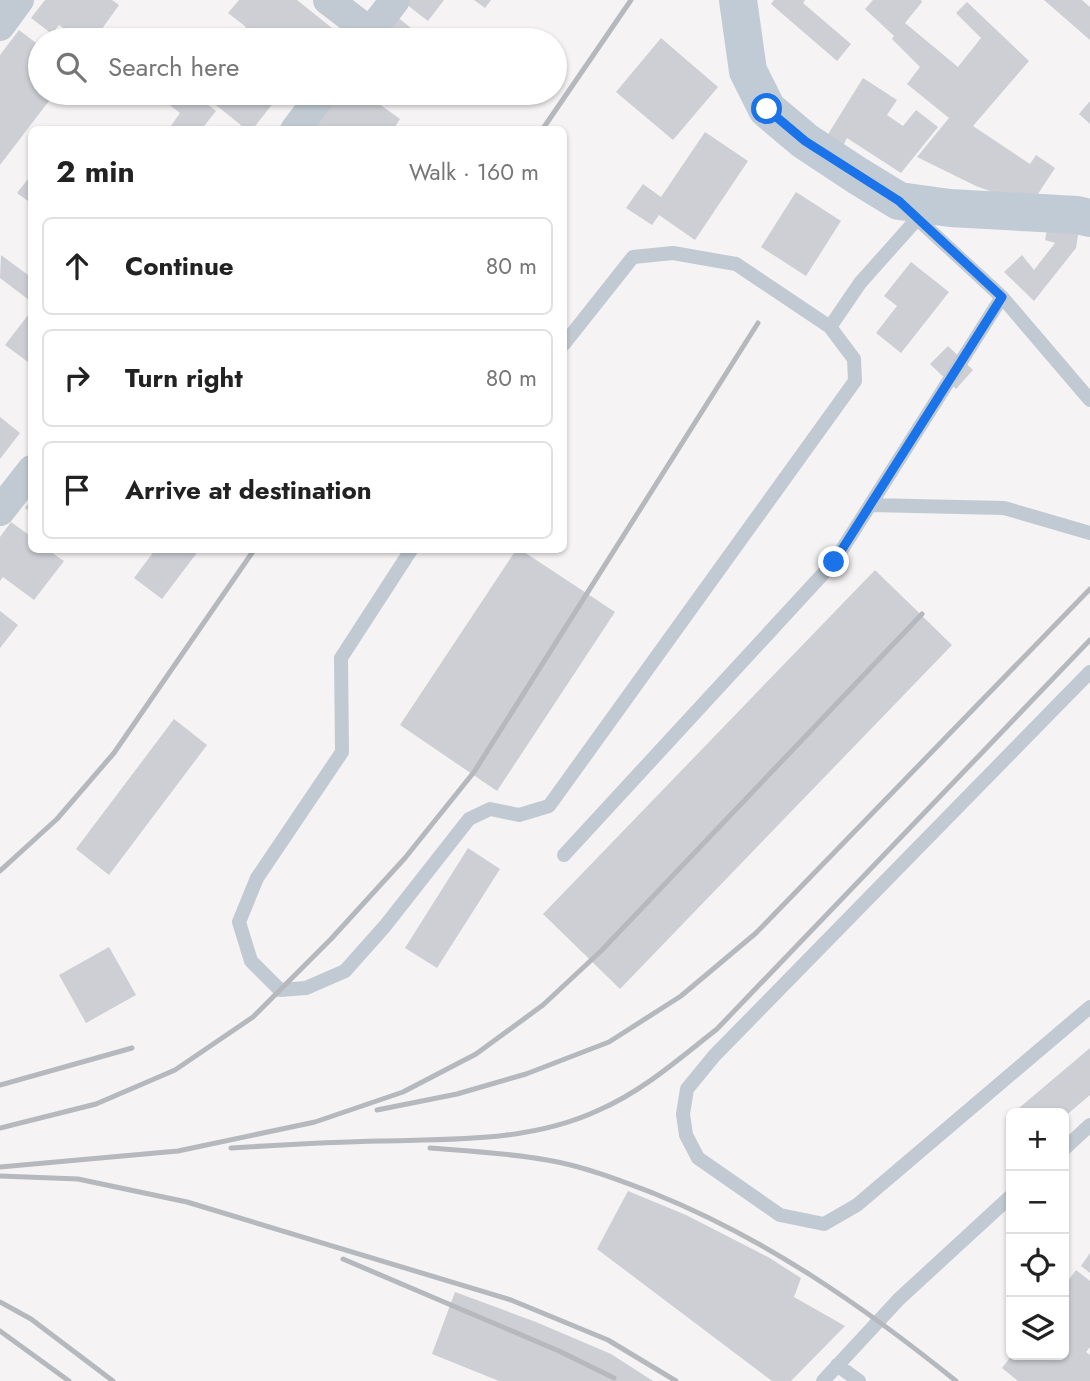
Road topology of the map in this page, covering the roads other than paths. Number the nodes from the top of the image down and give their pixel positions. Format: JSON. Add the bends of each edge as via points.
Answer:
{"nodes":[{"id":1,"x":19,"y":0,"type":"edge"},
{"id":2,"x":328,"y":0,"type":"edge"},
{"id":3,"x":395,"y":0,"type":"edge"},
{"id":4,"x":738,"y":0,"type":"edge"},
{"id":5,"x":0,"y":26,"type":"edge"},
{"id":6,"x":358,"y":28,"type":"edge"},
{"id":7,"x":373,"y":28,"type":"edge"},
{"id":8,"x":314,"y":105,"type":"edge"},
{"id":9,"x":298,"y":126,"type":"edge"},
{"id":10,"x":908,"y":210,"type":"junction"},
{"id":11,"x":1090,"y":218,"type":"edge"},
{"id":12,"x":1002,"y":297,"type":"junction"},
{"id":13,"x":830,"y":327,"type":"junction"},
{"id":14,"x":567,"y":340,"type":"edge"},
{"id":15,"x":1090,"y":400,"type":"edge"},
{"id":16,"x":28,"y":475,"type":"edge"},
{"id":17,"x":870,"y":505,"type":"junction"},
{"id":18,"x":1,"y":508,"type":"edge"},
{"id":19,"x":1090,"y":533,"type":"edge"},
{"id":20,"x":409,"y":553,"type":"edge"},
{"id":21,"x":1090,"y":671,"type":"edge"},
{"id":22,"x":564,"y":855,"type":"dead end"},
{"id":23,"x":1090,"y":1007,"type":"edge"},
{"id":24,"x":1090,"y":1125,"type":"edge"},
{"id":25,"x":1069,"y":1144,"type":"edge"},
{"id":26,"x":1006,"y":1201,"type":"edge"},
{"id":27,"x":837,"y":1365,"type":"junction"},
{"id":28,"x":822,"y":1381,"type":"edge"},
{"id":29,"x":859,"y":1381,"type":"edge"}],
"edges":[{"from":1,"to":5,"type":"street"},
{"from":2,"to":6,"type":"street"},
{"from":3,"to":7,"type":"street"},
{"from":4,"to":10,"type":"street","via":[[748,71],[767,109],[805,141]]},
{"from":8,"to":9,"type":"street"},
{"from":10,"to":11,"type":"street","via":[[950,208]]},
{"from":10,"to":12,"type":"lane"},
{"from":10,"to":13,"type":"lane"},
{"from":12,"to":15,"type":"lane"},
{"from":12,"to":17,"type":"lane"},
{"from":13,"to":14,"type":"lane","via":[[736,264],[673,253],[633,257]]},
{"from":13,"to":20,"type":"lane","via":[[854,359],[855,382],[549,806],[519,815],[489,809],[469,818],[345,971],[306,988],[280,990],[251,961],[239,922],[257,878],[342,752],[341,658]]},
{"from":16,"to":18,"type":"street"},
{"from":17,"to":19,"type":"lane","via":[[1004,508]]},
{"from":17,"to":22,"type":"lane","via":[[834,562]]},
{"from":21,"to":23,"type":"lane","via":[[715,1056],[687,1089],[686,1135],[698,1158],[780,1215],[824,1224],[857,1205]]},
{"from":24,"to":25,"type":"lane"},
{"from":26,"to":27,"type":"lane","via":[[899,1299]]},
{"from":27,"to":28,"type":"lane"},
{"from":27,"to":29,"type":"lane"}]}
